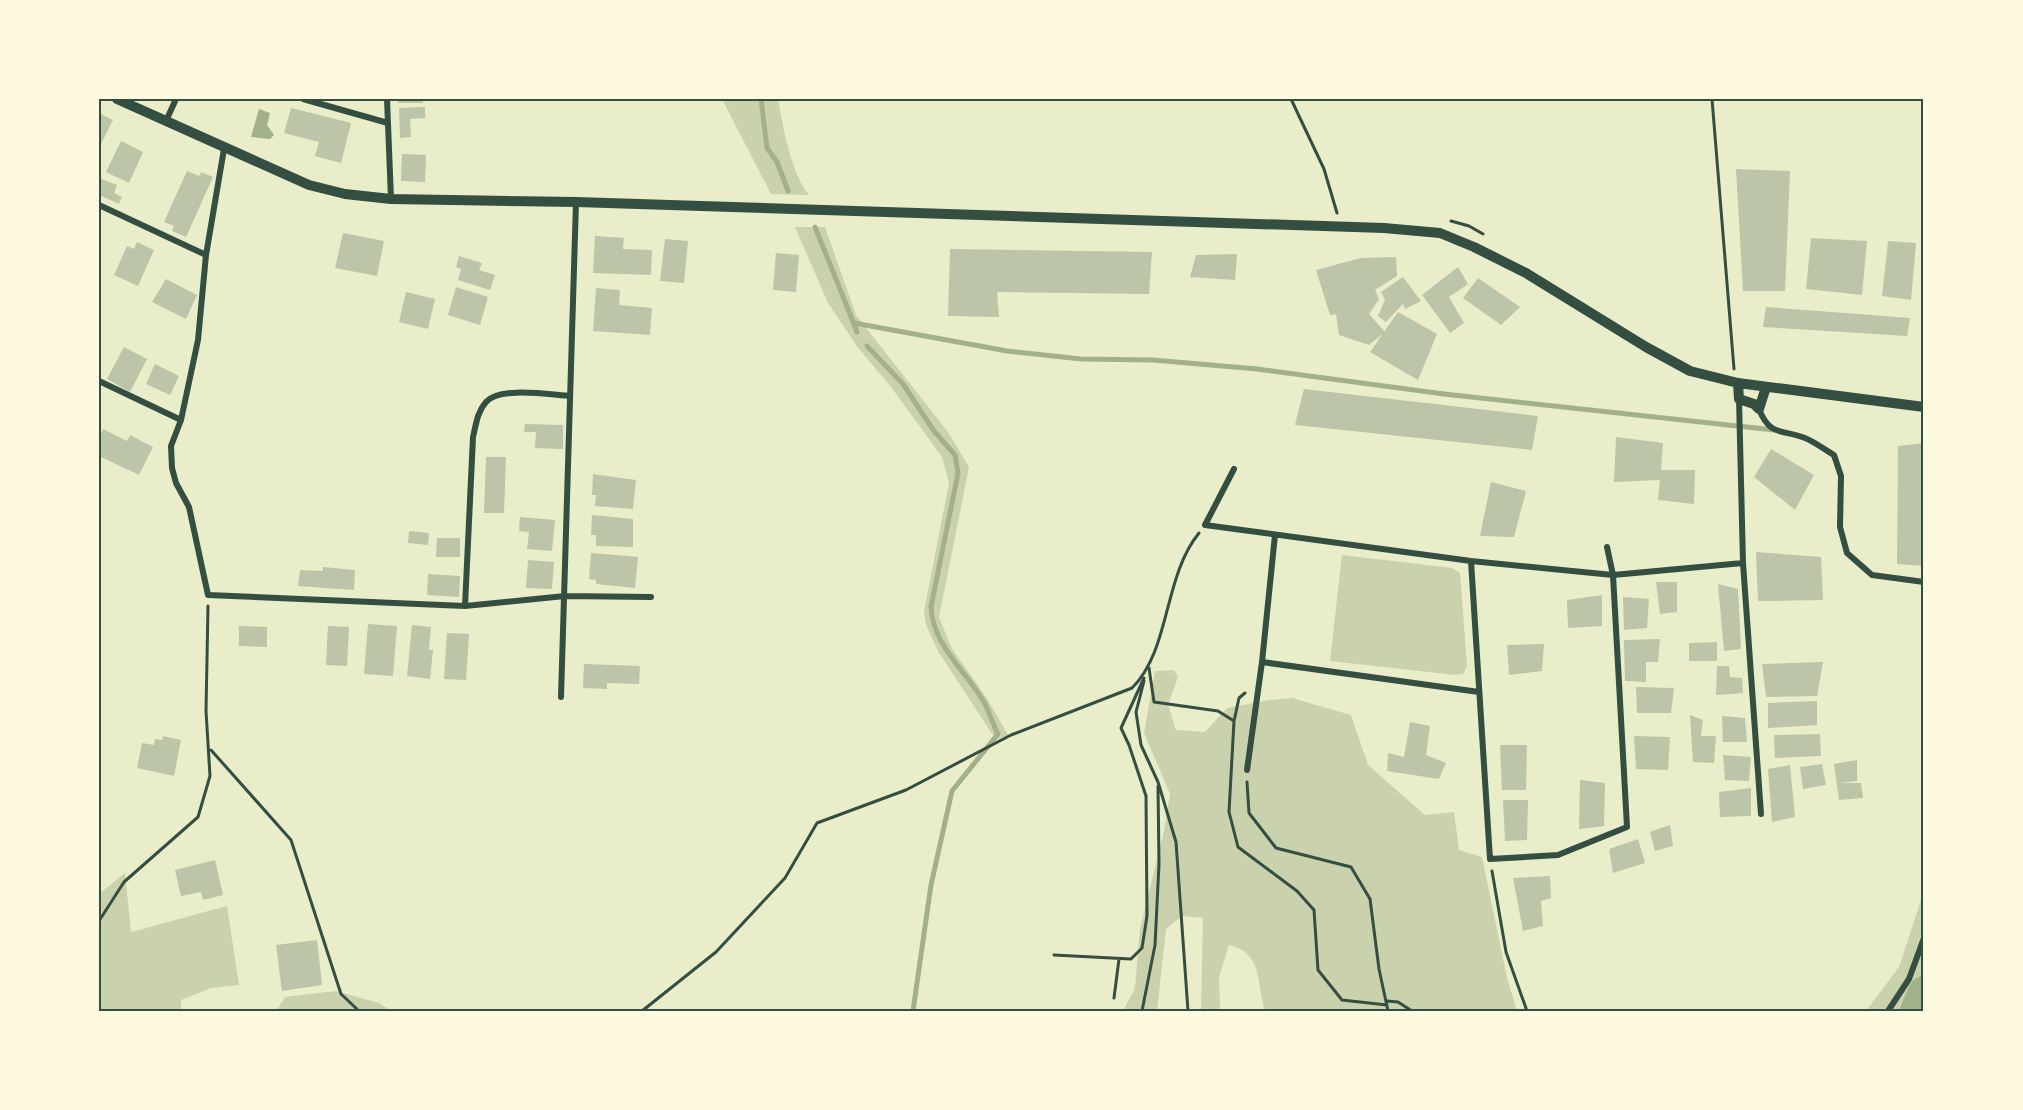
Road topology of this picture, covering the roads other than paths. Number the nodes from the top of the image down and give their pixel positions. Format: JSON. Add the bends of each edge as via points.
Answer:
{"nodes":[{"id":1,"x":117,"y":99,"type":"edge"},
{"id":2,"x":176,"y":99,"type":"edge"},
{"id":3,"x":303,"y":99,"type":"edge"},
{"id":4,"x":387,"y":99,"type":"edge"},
{"id":5,"x":166,"y":121,"type":"junction"},
{"id":6,"x":388,"y":123,"type":"junction"},
{"id":7,"x":224,"y":149,"type":"junction"},
{"id":8,"x":391,"y":199,"type":"junction"},
{"id":9,"x":576,"y":202,"type":"junction"},
{"id":10,"x":99,"y":205,"type":"edge"},
{"id":11,"x":206,"y":255,"type":"junction"},
{"id":12,"x":99,"y":381,"type":"edge"},
{"id":13,"x":1738,"y":383,"type":"junction"},
{"id":14,"x":1766,"y":387,"type":"junction"},
{"id":15,"x":570,"y":396,"type":"junction"},
{"id":16,"x":1739,"y":403,"type":"junction"},
{"id":17,"x":1924,"y":407,"type":"edge"},
{"id":18,"x":1759,"y":409,"type":"junction"},
{"id":19,"x":182,"y":420,"type":"junction"},
{"id":20,"x":1234,"y":469,"type":"dead end"},
{"id":21,"x":1275,"y":535,"type":"junction"},
{"id":22,"x":1607,"y":547,"type":"dead end"},
{"id":23,"x":1472,"y":561,"type":"junction"},
{"id":24,"x":1743,"y":563,"type":"junction"},
{"id":25,"x":1613,"y":575,"type":"junction"},
{"id":26,"x":1924,"y":582,"type":"edge"},
{"id":27,"x":565,"y":596,"type":"junction"},
{"id":28,"x":651,"y":597,"type":"dead end"},
{"id":29,"x":465,"y":606,"type":"junction"},
{"id":30,"x":1262,"y":662,"type":"junction"},
{"id":31,"x":1479,"y":692,"type":"junction"},
{"id":32,"x":561,"y":697,"type":"dead end"},
{"id":33,"x":1247,"y":770,"type":"road end"},
{"id":34,"x":1761,"y":814,"type":"dead end"},
{"id":35,"x":1924,"y":938,"type":"edge"},
{"id":36,"x":1888,"y":1011,"type":"edge"}],
"edges":[{"from":1,"to":5,"type":"street"},
{"from":2,"to":5,"type":"street"},
{"from":3,"to":6,"type":"street"},
{"from":4,"to":6,"type":"street"},
{"from":5,"to":7,"type":"street"},
{"from":6,"to":8,"type":"street"},
{"from":7,"to":8,"type":"street","via":[[309,185]]},
{"from":7,"to":11,"type":"street"},
{"from":8,"to":9,"type":"street"},
{"from":9,"to":13,"type":"street","via":[[1440,233],[1526,273],[1690,370]]},
{"from":9,"to":15,"type":"street"},
{"from":10,"to":11,"type":"street"},
{"from":11,"to":19,"type":"street","via":[[198,340]]},
{"from":12,"to":19,"type":"street"},
{"from":13,"to":14,"type":"street"},
{"from":13,"to":16,"type":"street"},
{"from":14,"to":17,"type":"street"},
{"from":14,"to":18,"type":"street"},
{"from":15,"to":27,"type":"street"},
{"from":15,"to":29,"type":"street","via":[[500,395],[487,400],[478,414],[473,437]]},
{"from":16,"to":18,"type":"street","via":[[1754,404]]},
{"from":16,"to":24,"type":"street"},
{"from":18,"to":26,"type":"street","via":[[1763,420],[1774,430],[1805,438],[1834,455],[1841,477],[1840,527],[1847,553],[1872,575]]},
{"from":19,"to":29,"type":"street","via":[[171,446],[172,468],[189,507],[208,595]]},
{"from":20,"to":21,"type":"street","via":[[1205,525]]},
{"from":21,"to":23,"type":"street"},
{"from":21,"to":30,"type":"street"},
{"from":22,"to":25,"type":"street"},
{"from":23,"to":25,"type":"street"},
{"from":23,"to":31,"type":"street"},
{"from":24,"to":25,"type":"street"},
{"from":24,"to":34,"type":"street"},
{"from":25,"to":31,"type":"street","via":[[1627,827],[1558,855],[1490,859]]},
{"from":27,"to":28,"type":"street"},
{"from":27,"to":29,"type":"street"},
{"from":27,"to":32,"type":"street"},
{"from":30,"to":31,"type":"street"},
{"from":30,"to":33,"type":"street"},
{"from":35,"to":36,"type":"street","via":[[1909,980]]}]}
